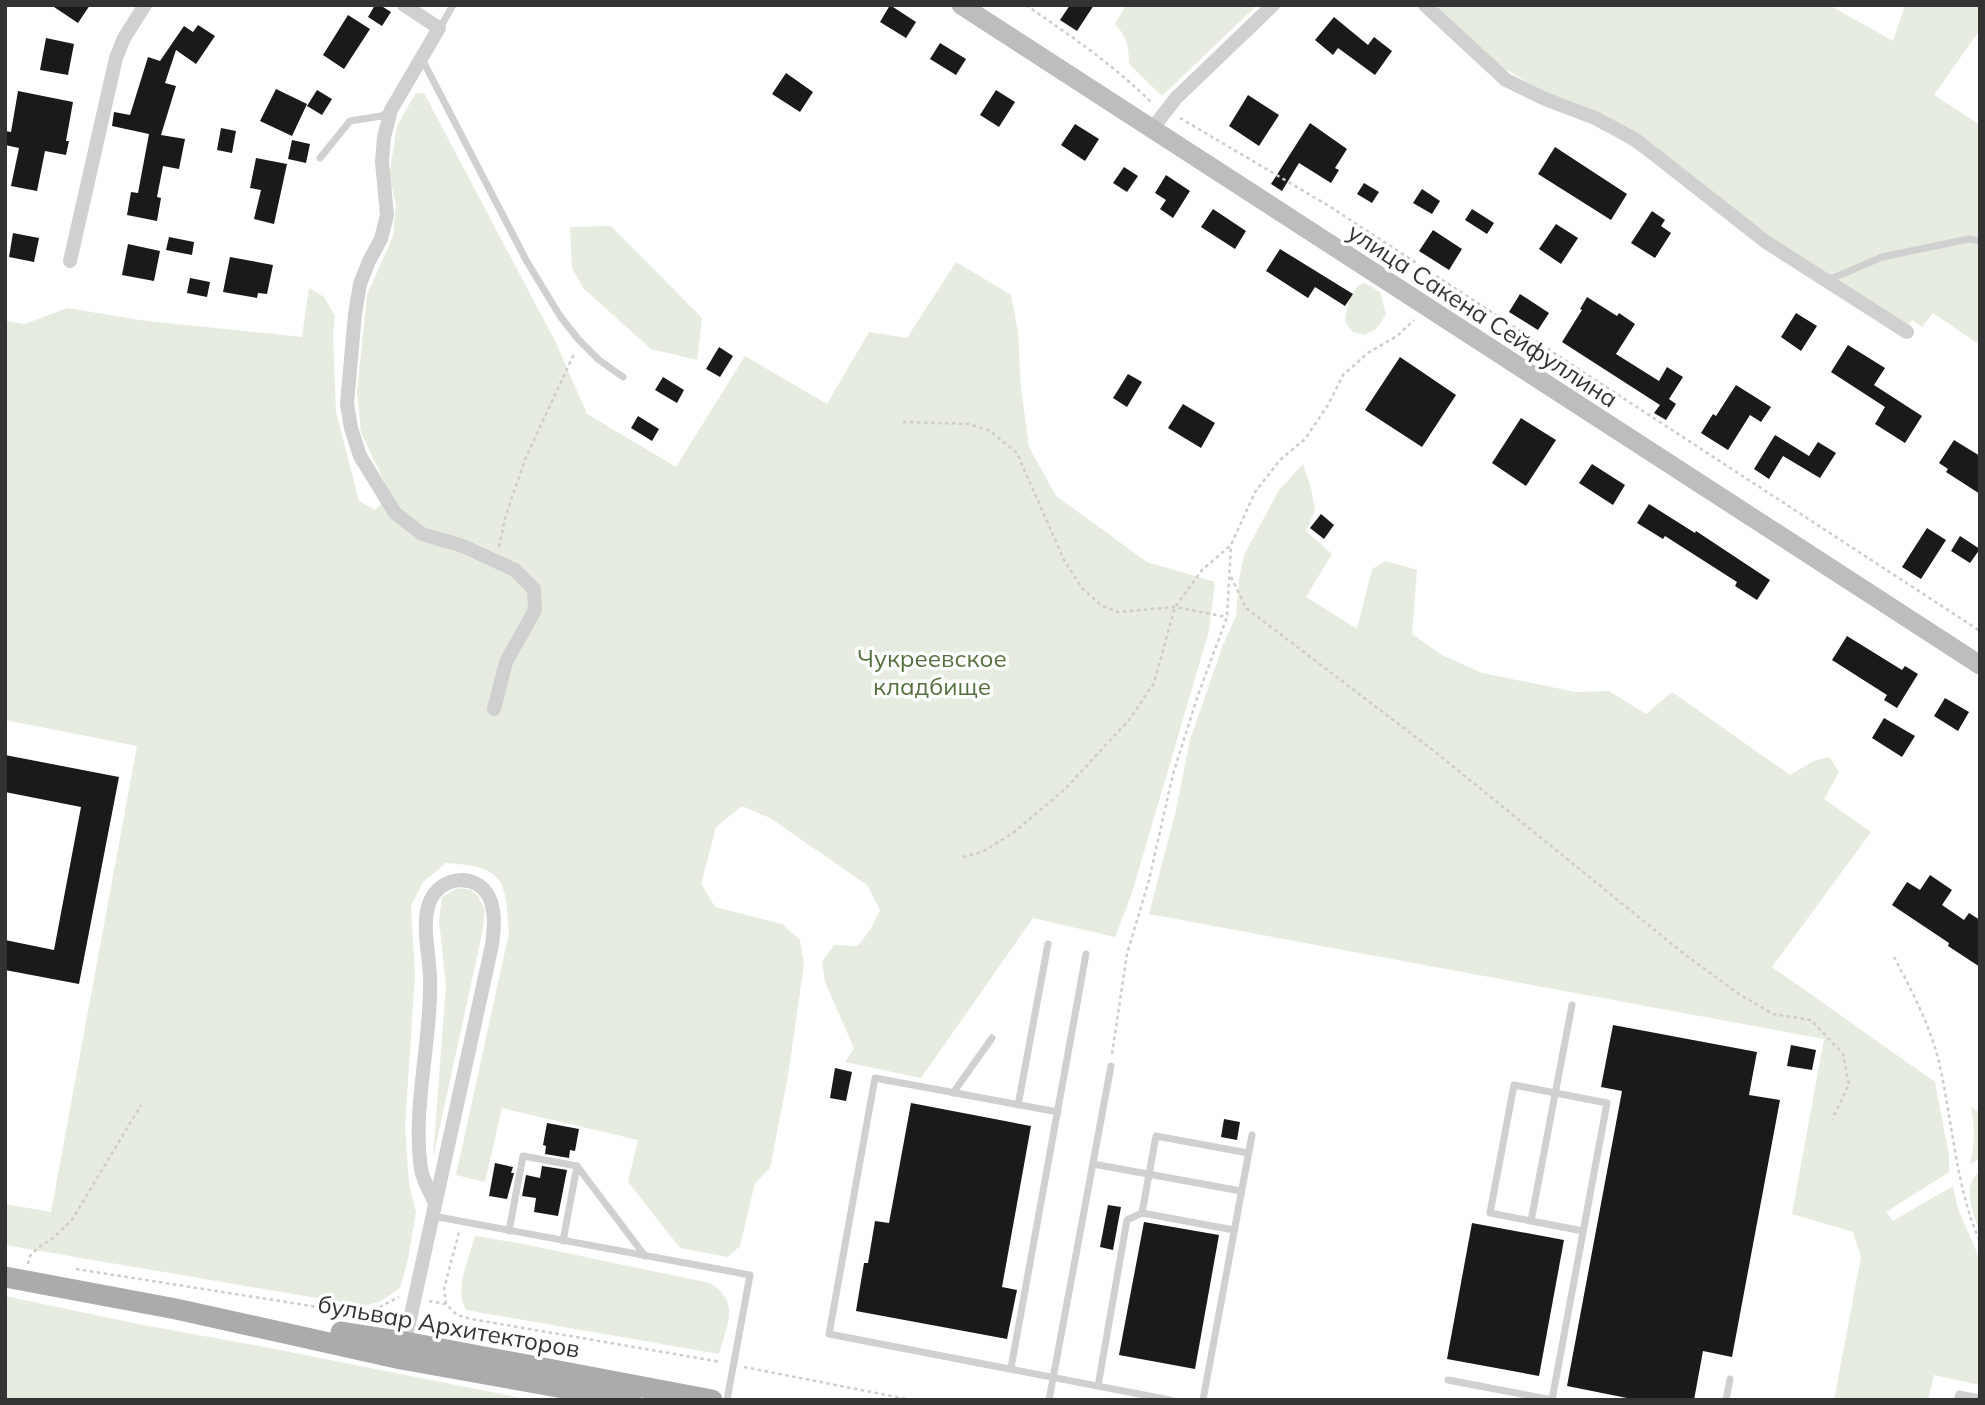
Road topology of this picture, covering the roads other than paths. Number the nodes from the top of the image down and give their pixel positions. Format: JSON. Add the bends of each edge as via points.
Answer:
{"nodes":[{"id":1,"x":145,"y":5,"type":"edge"},
{"id":2,"x":404,"y":5,"type":"edge"},
{"id":3,"x":453,"y":5,"type":"edge"},
{"id":4,"x":961,"y":5,"type":"edge"},
{"id":5,"x":1273,"y":5,"type":"edge"},
{"id":6,"x":1425,"y":5,"type":"edge"},
{"id":7,"x":439,"y":28,"type":"junction"},
{"id":8,"x":421,"y":59,"type":"junction"},
{"id":9,"x":391,"y":110,"type":"junction"},
{"id":10,"x":1152,"y":129,"type":"junction"},
{"id":11,"x":320,"y":158,"type":"dead end"},
{"id":12,"x":1980,"y":241,"type":"edge"},
{"id":13,"x":70,"y":261,"type":"dead end"},
{"id":14,"x":1826,"y":281,"type":"junction"},
{"id":15,"x":1907,"y":332,"type":"dead end"},
{"id":16,"x":623,"y":377,"type":"dead end"},
{"id":17,"x":1980,"y":665,"type":"edge"},
{"id":18,"x":494,"y":709,"type":"dead end"},
{"id":19,"x":1048,"y":944,"type":"dead end"},
{"id":20,"x":1086,"y":954,"type":"dead end"},
{"id":21,"x":1572,"y":1006,"type":"dead end"},
{"id":22,"x":992,"y":1038,"type":"dead end"},
{"id":23,"x":1111,"y":1066,"type":"road end"},
{"id":24,"x":953,"y":1093,"type":"junction"},
{"id":25,"x":1555,"y":1093,"type":"junction"},
{"id":26,"x":1018,"y":1105,"type":"junction"},
{"id":27,"x":1058,"y":1112,"type":"junction"},
{"id":28,"x":1252,"y":1135,"type":"dead end"},
{"id":29,"x":1248,"y":1153,"type":"junction"},
{"id":30,"x":1093,"y":1164,"type":"junction"},
{"id":31,"x":577,"y":1166,"type":"junction"},
{"id":32,"x":1150,"y":1174,"type":"junction"},
{"id":33,"x":1241,"y":1191,"type":"junction"},
{"id":34,"x":434,"y":1210,"type":"junction"},
{"id":35,"x":1142,"y":1213,"type":"junction"},
{"id":36,"x":1531,"y":1221,"type":"junction"},
{"id":37,"x":1234,"y":1230,"type":"junction"},
{"id":38,"x":509,"y":1231,"type":"junction"},
{"id":39,"x":1583,"y":1231,"type":"junction"},
{"id":40,"x":563,"y":1241,"type":"junction"},
{"id":41,"x":646,"y":1256,"type":"junction"},
{"id":42,"x":14,"y":1279,"type":"edge"},
{"id":43,"x":403,"y":1350,"type":"junction"},
{"id":44,"x":1011,"y":1368,"type":"junction"},
{"id":45,"x":1054,"y":1377,"type":"junction"},
{"id":46,"x":1730,"y":1379,"type":"dead end"},
{"id":47,"x":1448,"y":1380,"type":"dead end"},
{"id":48,"x":1098,"y":1386,"type":"junction"},
{"id":49,"x":1980,"y":1398,"type":"edge"},
{"id":50,"x":631,"y":1400,"type":"edge"},
{"id":51,"x":712,"y":1400,"type":"edge"},
{"id":52,"x":727,"y":1400,"type":"edge"},
{"id":53,"x":1049,"y":1400,"type":"edge"},
{"id":54,"x":1170,"y":1400,"type":"edge"},
{"id":55,"x":1203,"y":1400,"type":"edge"},
{"id":56,"x":1552,"y":1400,"type":"edge"},
{"id":57,"x":1726,"y":1400,"type":"edge"},
{"id":58,"x":1957,"y":1400,"type":"edge"}],
"edges":[{"from":1,"to":13,"type":"street","via":[[116,58]]},
{"from":2,"to":7,"type":"street"},
{"from":3,"to":7,"type":"lane"},
{"from":4,"to":10,"type":"main road","name":"улица Сакена Сейфуллина"},
{"from":5,"to":10,"type":"street"},
{"from":6,"to":14,"type":"street","via":[[1506,80],[1636,140],[1766,242]]},
{"from":7,"to":8,"type":"street"},
{"from":8,"to":9,"type":"street"},
{"from":8,"to":16,"type":"lane","via":[[560,316],[599,360]]},
{"from":9,"to":11,"type":"lane","via":[[350,121]]},
{"from":9,"to":18,"type":"street","via":[[382,162],[387,215],[360,284],[355,314],[347,404],[351,428],[360,456],[395,513],[422,534],[463,546],[515,570],[534,589],[535,610],[506,662]]},
{"from":10,"to":17,"type":"main road","name":"улица Сакена Сейфуллина"},
{"from":12,"to":14,"type":"lane","via":[[1969,239],[1882,257]]},
{"from":14,"to":15,"type":"street"},
{"from":19,"to":26,"type":"lane"},
{"from":20,"to":27,"type":"lane"},
{"from":21,"to":25,"type":"lane"},
{"from":22,"to":24,"type":"lane"},
{"from":23,"to":30,"type":"lane"},
{"from":24,"to":26,"type":"lane"},
{"from":24,"to":44,"type":"lane","via":[[875,1078],[829,1334]]},
{"from":25,"to":36,"type":"lane"},
{"from":25,"to":36,"type":"lane","via":[[1514,1085],[1509,1111],[1490,1213]]},
{"from":25,"to":39,"type":"lane","via":[[1607,1103]]},
{"from":26,"to":27,"type":"lane"},
{"from":27,"to":44,"type":"lane"},
{"from":28,"to":29,"type":"lane"},
{"from":29,"to":32,"type":"lane","via":[[1156,1136]]},
{"from":29,"to":33,"type":"lane"},
{"from":30,"to":32,"type":"lane"},
{"from":30,"to":45,"type":"lane"},
{"from":31,"to":38,"type":"lane","via":[[523,1156]]},
{"from":31,"to":40,"type":"lane"},
{"from":31,"to":41,"type":"lane"},
{"from":32,"to":33,"type":"lane"},
{"from":32,"to":35,"type":"lane"},
{"from":33,"to":37,"type":"lane"},
{"from":34,"to":34,"type":"street","via":[[491,960],[495,922],[482,886],[463,879],[436,890],[427,918],[430,977],[419,1115],[421,1172]]},
{"from":34,"to":38,"type":"lane","via":[[461,1222]]},
{"from":34,"to":43,"type":"street"},
{"from":35,"to":37,"type":"lane"},
{"from":35,"to":48,"type":"lane","via":[[1127,1220]]},
{"from":36,"to":39,"type":"lane"},
{"from":37,"to":55,"type":"lane"},
{"from":38,"to":40,"type":"lane"},
{"from":39,"to":56,"type":"lane"},
{"from":40,"to":41,"type":"lane"},
{"from":41,"to":52,"type":"lane","via":[[750,1275]]},
{"from":42,"to":43,"type":"main road","name":"бульвар Архитекторов"},
{"from":43,"to":50,"type":"main road","name":"бульвар Архитекторов"},
{"from":43,"to":51,"type":"main road","name":"бульвар Архитекторов"},
{"from":44,"to":45,"type":"lane"},
{"from":45,"to":48,"type":"lane"},
{"from":45,"to":53,"type":"lane"},
{"from":46,"to":57,"type":"lane"},
{"from":47,"to":56,"type":"lane"},
{"from":48,"to":54,"type":"lane"},
{"from":49,"to":58,"type":"lane","via":[[1959,1394]]}]}
